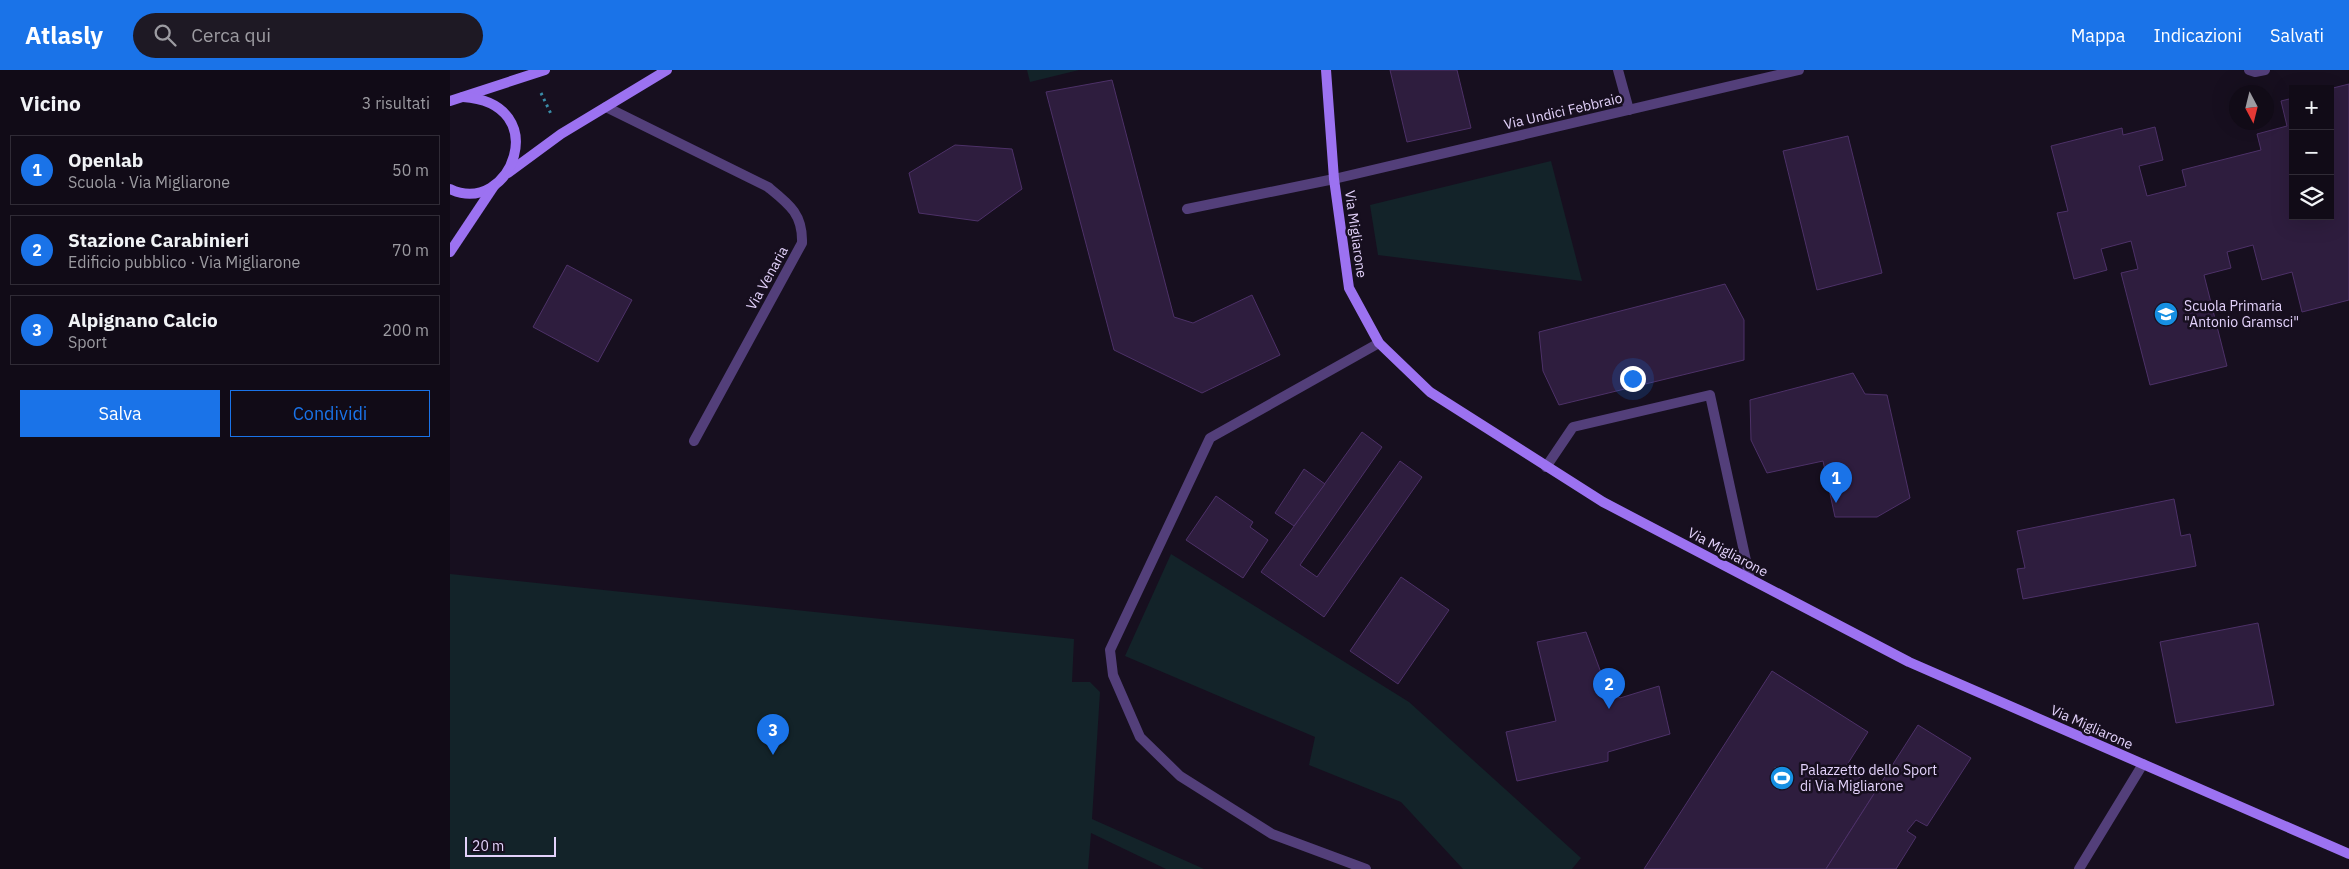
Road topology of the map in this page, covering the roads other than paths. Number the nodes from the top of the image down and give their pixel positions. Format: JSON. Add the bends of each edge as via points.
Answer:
{"nodes":[{"id":1,"x":545,"y":70,"type":"edge"},
{"id":2,"x":667,"y":70,"type":"edge"},
{"id":3,"x":1326,"y":70,"type":"edge"},
{"id":4,"x":1618,"y":70,"type":"edge"},
{"id":5,"x":1799,"y":70,"type":"edge"},
{"id":6,"x":2249,"y":70,"type":"edge"},
{"id":7,"x":2264,"y":70,"type":"edge"},
{"id":8,"x":463,"y":97,"type":"junction"},
{"id":9,"x":450,"y":101,"type":"edge"},
{"id":10,"x":606,"y":107,"type":"junction"},
{"id":11,"x":1629,"y":110,"type":"junction"},
{"id":12,"x":508,"y":173,"type":"junction"},
{"id":13,"x":1334,"y":179,"type":"junction"},
{"id":14,"x":494,"y":186,"type":"junction"},
{"id":15,"x":450,"y":188,"type":"edge"},
{"id":16,"x":1187,"y":209,"type":"dead end"},
{"id":17,"x":450,"y":252,"type":"edge"},
{"id":18,"x":1379,"y":343,"type":"junction"},
{"id":19,"x":694,"y":441,"type":"dead end"},
{"id":20,"x":1546,"y":467,"type":"junction"},
{"id":21,"x":1750,"y":579,"type":"junction"},
{"id":22,"x":2143,"y":764,"type":"junction"},
{"id":23,"x":2349,"y":854,"type":"edge"},
{"id":24,"x":1366,"y":869,"type":"edge"},
{"id":25,"x":2080,"y":869,"type":"edge"}],
"edges":[{"from":1,"to":8,"type":"street"},
{"from":2,"to":10,"type":"street"},
{"from":3,"to":13,"type":"street","name":"Via Migliarone"},
{"from":4,"to":11,"type":"street"},
{"from":5,"to":11,"type":"street","name":"Via Undici Febbraio"},
{"from":6,"to":7,"type":"street"},
{"from":8,"to":9,"type":"street"},
{"from":8,"to":12,"type":"street","via":[[482,98],[498,107],[511,121],[516,138],[515,156]]},
{"from":10,"to":12,"type":"street","via":[[561,134]]},
{"from":10,"to":19,"type":"street","name":"Via Venaria","via":[[768,187],[789,204],[803,229],[802,243]]},
{"from":11,"to":13,"type":"street","name":"Via Undici Febbraio"},
{"from":12,"to":14,"type":"street"},
{"from":13,"to":16,"type":"street","name":"Via Undici Febbraio"},
{"from":13,"to":18,"type":"street","name":"Via Migliarone","via":[[1350,288]]},
{"from":14,"to":15,"type":"street","via":[[476,192],[457,192]]},
{"from":14,"to":17,"type":"street"},
{"from":18,"to":20,"type":"street","name":"Via Migliarone","via":[[1430,392]]},
{"from":18,"to":24,"type":"street","via":[[1210,438],[1110,650],[1113,675],[1140,738],[1180,776],[1272,834]]},
{"from":20,"to":21,"type":"street","name":"Via Migliarone","via":[[1603,502]]},
{"from":20,"to":21,"type":"street","via":[[1572,428],[1710,395]]},
{"from":21,"to":22,"type":"street","name":"Via Migliarone","via":[[1910,662]]},
{"from":22,"to":23,"type":"street","name":"Via Migliarone"},
{"from":22,"to":25,"type":"street"}]}
